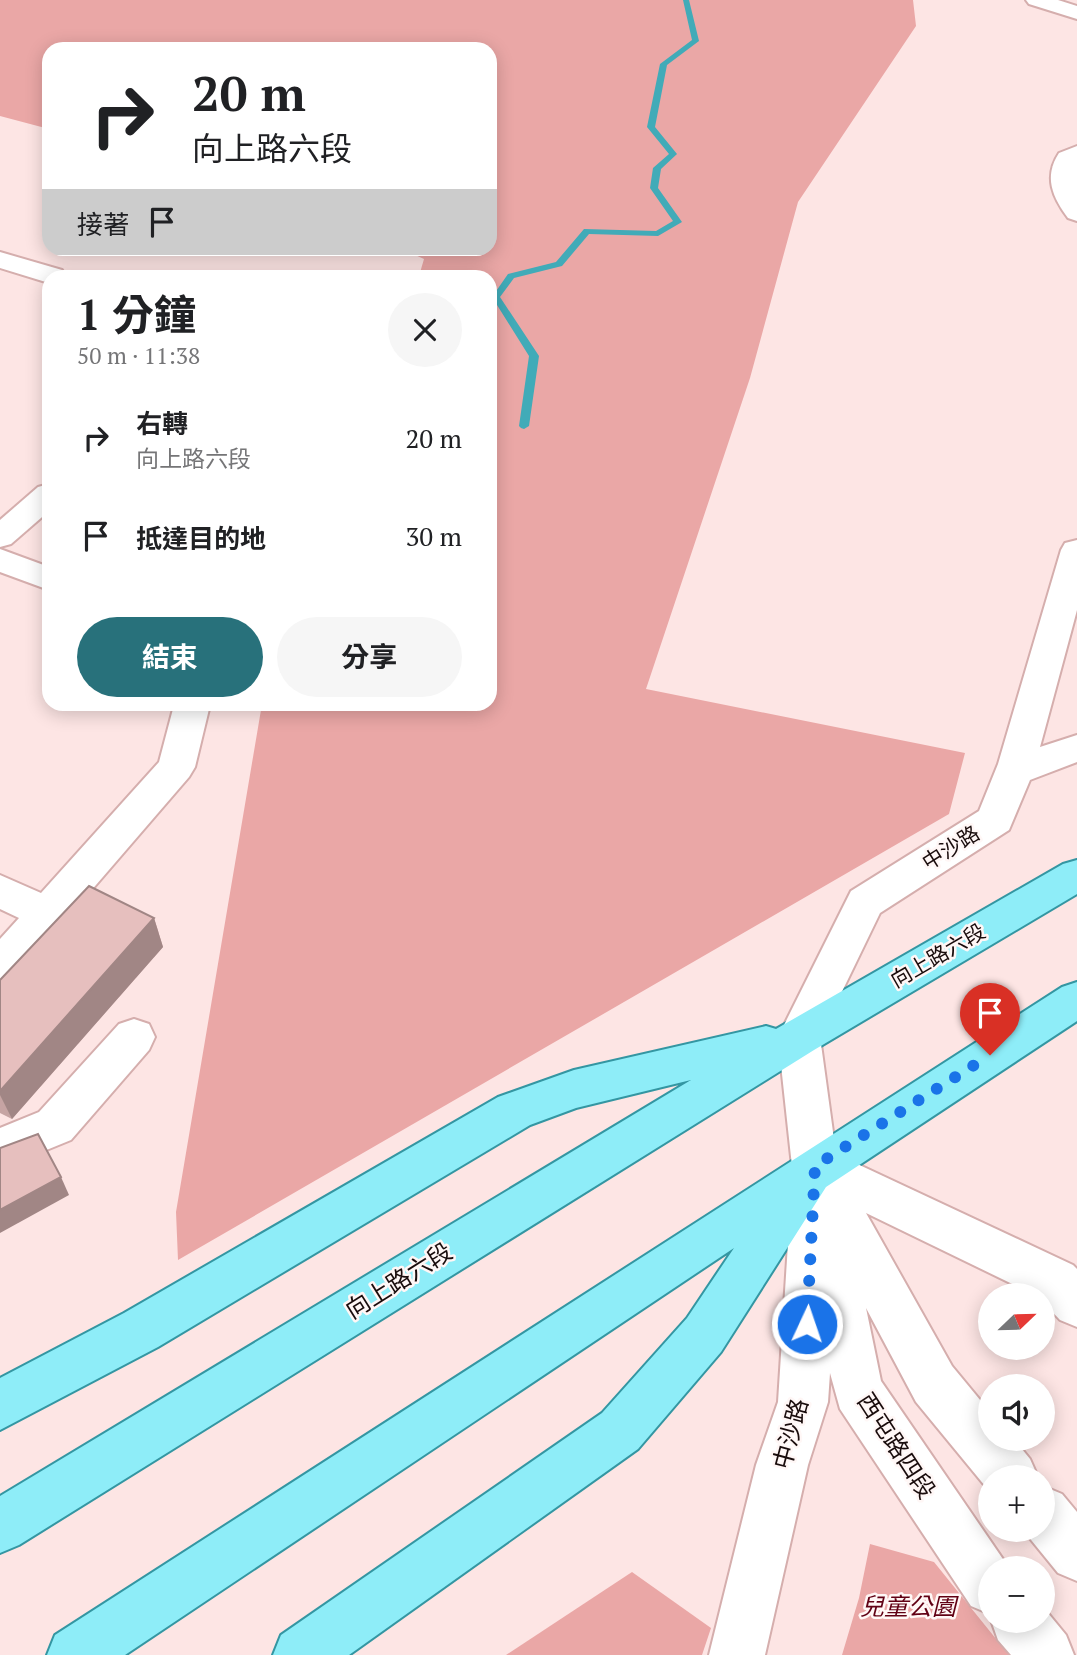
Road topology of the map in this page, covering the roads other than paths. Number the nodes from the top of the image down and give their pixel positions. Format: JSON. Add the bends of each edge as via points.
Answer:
{"nodes":[{"id":1,"x":1037,"y":0,"type":"edge"},
{"id":2,"x":1077,"y":13,"type":"edge"},
{"id":3,"x":1077,"y":153,"type":"edge"},
{"id":4,"x":1077,"y":213,"type":"edge"},
{"id":5,"x":0,"y":260,"type":"edge"},
{"id":6,"x":42,"y":273,"type":"edge"},
{"id":7,"x":42,"y":500,"type":"edge"},
{"id":8,"x":0,"y":537,"type":"edge"},
{"id":9,"x":1077,"y":550,"type":"edge"},
{"id":10,"x":0,"y":560,"type":"edge"},
{"id":11,"x":42,"y":576,"type":"edge"},
{"id":12,"x":190,"y":711,"type":"edge"},
{"id":13,"x":1077,"y":748,"type":"edge"},
{"id":14,"x":1014,"y":771,"type":"junction"},
{"id":15,"x":1077,"y":876,"type":"edge"},
{"id":16,"x":0,"y":891,"type":"edge"},
{"id":17,"x":47,"y":914,"type":"junction"},
{"id":18,"x":0,"y":967,"type":"edge"},
{"id":19,"x":1077,"y":999,"type":"edge"},
{"id":20,"x":134,"y":1037,"type":"dead end"},
{"id":21,"x":799,"y":1037,"type":"junction"},
{"id":22,"x":0,"y":1149,"type":"edge"},
{"id":23,"x":815,"y":1166,"type":"junction"},
{"id":24,"x":1077,"y":1304,"type":"edge"},
{"id":25,"x":0,"y":1405,"type":"edge"},
{"id":26,"x":1002,"y":1465,"type":"edge"},
{"id":27,"x":0,"y":1526,"type":"edge"},
{"id":28,"x":1055,"y":1527,"type":"edge"},
{"id":29,"x":1077,"y":1554,"type":"edge"},
{"id":30,"x":978,"y":1569,"type":"edge"},
{"id":31,"x":1028,"y":1633,"type":"edge"},
{"id":32,"x":75,"y":1655,"type":"edge"},
{"id":33,"x":301,"y":1655,"type":"edge"},
{"id":34,"x":737,"y":1655,"type":"edge"},
{"id":35,"x":1046,"y":1655,"type":"edge"}],
"edges":[{"from":1,"to":2,"type":"street"},
{"from":3,"to":4,"type":"street","via":[[1068,158],[1060,183]]},
{"from":5,"to":6,"type":"street"},
{"from":7,"to":8,"type":"street"},
{"from":9,"to":14,"type":"street","name":"中沙路"},
{"from":10,"to":11,"type":"street"},
{"from":12,"to":17,"type":"street","via":[[176,767]]},
{"from":13,"to":14,"type":"street"},
{"from":14,"to":21,"type":"street","name":"中沙路","via":[[995,820],[865,902]]},
{"from":15,"to":21,"type":"main road","name":"向上路六段"},
{"from":16,"to":17,"type":"street"},
{"from":17,"to":18,"type":"street"},
{"from":19,"to":23,"type":"main road"},
{"from":20,"to":22,"type":"street","via":[[55,1126]]},
{"from":21,"to":23,"type":"street"},
{"from":21,"to":25,"type":"main road","name":"向上路六段","via":[[574,1089],[513,1111],[141,1330]]},
{"from":21,"to":27,"type":"main road","name":"向上路六段"},
{"from":23,"to":24,"type":"street","via":[[1056,1281]]},
{"from":23,"to":26,"type":"street","via":[[934,1384]]},
{"from":23,"to":30,"type":"street","name":"西屯路四段","via":[[858,1391]]},
{"from":23,"to":32,"type":"main road"},
{"from":23,"to":33,"type":"main road","via":[[704,1335],[620,1431]]},
{"from":23,"to":34,"type":"street","name":"中沙路","via":[[803,1402],[782,1465]]},
{"from":28,"to":29,"type":"street"},
{"from":31,"to":35,"type":"street"}]}
